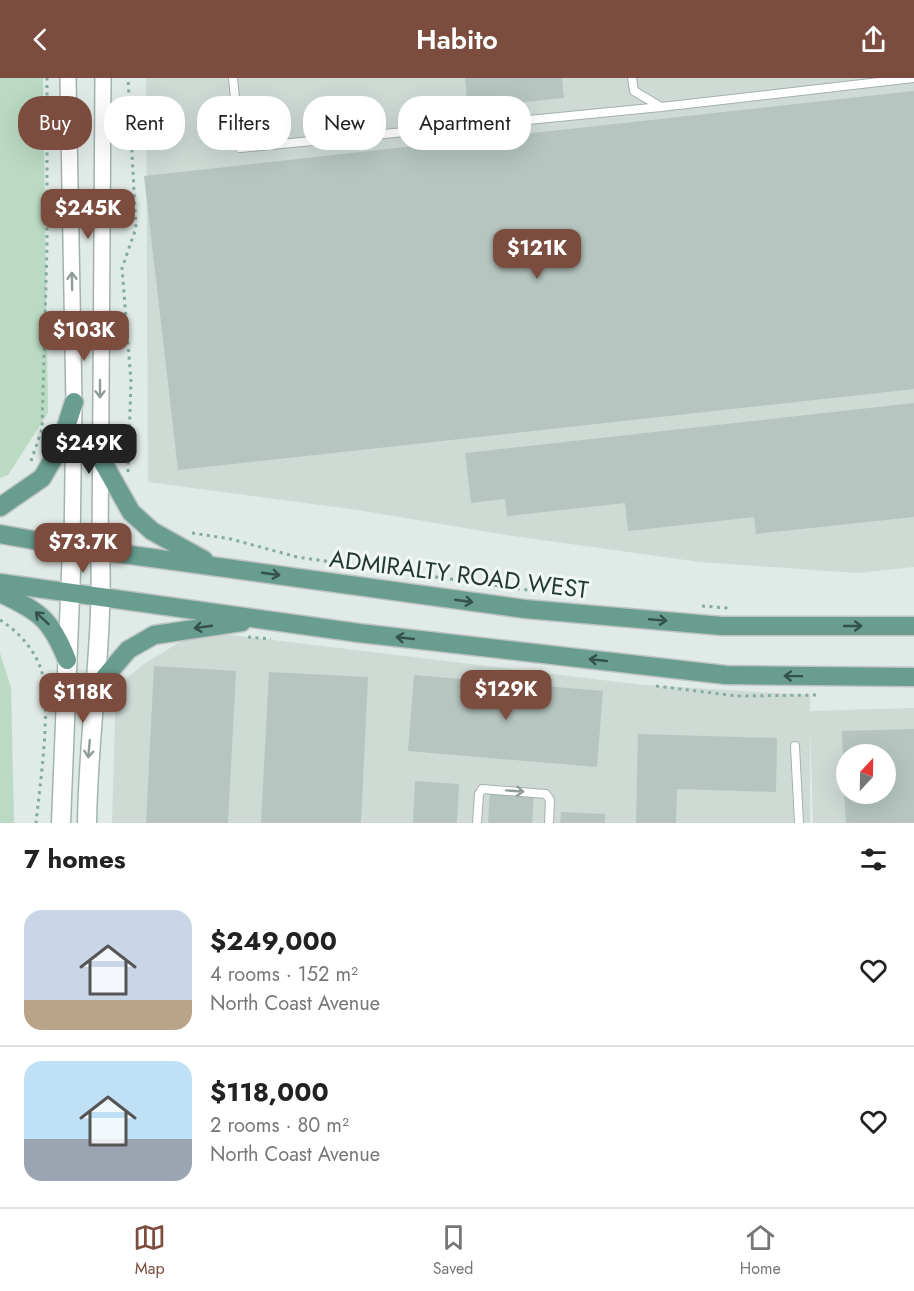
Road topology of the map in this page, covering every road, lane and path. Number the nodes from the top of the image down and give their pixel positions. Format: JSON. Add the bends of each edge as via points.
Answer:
{"nodes":[{"id":1,"x":47,"y":78,"type":"edge"},
{"id":2,"x":68,"y":78,"type":"edge"},
{"id":3,"x":103,"y":78,"type":"edge"},
{"id":4,"x":128,"y":78,"type":"edge"},
{"id":5,"x":234,"y":78,"type":"edge"},
{"id":6,"x":632,"y":78,"type":"edge"},
{"id":7,"x":914,"y":78,"type":"edge"},
{"id":8,"x":661,"y":107,"type":"junction"},
{"id":9,"x":74,"y":402,"type":"junction"},
{"id":10,"x":100,"y":457,"type":"junction"},
{"id":11,"x":26,"y":469,"type":"dead end"},
{"id":12,"x":132,"y":481,"type":"dead end"},
{"id":13,"x":0,"y":507,"type":"edge"},
{"id":14,"x":190,"y":533,"type":"dead end"},
{"id":15,"x":0,"y":534,"type":"edge"},
{"id":16,"x":72,"y":547,"type":"junction"},
{"id":17,"x":100,"y":550,"type":"junction"},
{"id":18,"x":213,"y":566,"type":"junction"},
{"id":19,"x":0,"y":583,"type":"edge"},
{"id":20,"x":70,"y":592,"type":"junction"},
{"id":21,"x":543,"y":592,"type":"dead end"},
{"id":22,"x":0,"y":593,"type":"edge"},
{"id":23,"x":102,"y":596,"type":"junction"},
{"id":24,"x":693,"y":605,"type":"dead end"},
{"id":25,"x":739,"y":608,"type":"dead end"},
{"id":26,"x":261,"y":619,"type":"junction"},
{"id":27,"x":0,"y":620,"type":"edge"},
{"id":28,"x":914,"y":626,"type":"edge"},
{"id":29,"x":239,"y":637,"type":"dead end"},
{"id":30,"x":273,"y":640,"type":"dead end"},
{"id":31,"x":67,"y":660,"type":"junction"},
{"id":32,"x":914,"y":677,"type":"edge"},
{"id":33,"x":655,"y":686,"type":"dead end"},
{"id":34,"x":94,"y":690,"type":"junction"},
{"id":35,"x":822,"y":694,"type":"dead end"},
{"id":36,"x":795,"y":746,"type":"dead end"},
{"id":37,"x":36,"y":823,"type":"edge"},
{"id":38,"x":61,"y":823,"type":"edge"},
{"id":39,"x":87,"y":823,"type":"edge"},
{"id":40,"x":477,"y":823,"type":"edge"},
{"id":41,"x":549,"y":823,"type":"edge"},
{"id":42,"x":799,"y":823,"type":"edge"}],
"edges":[{"from":1,"to":11,"type":"path","via":[[42,429]]},
{"from":9,"to":2,"type":"street","one_way":true},
{"from":3,"to":10,"type":"street","one_way":true},
{"from":4,"to":12,"type":"path","via":[[136,228],[122,268],[131,381],[128,472]]},
{"from":5,"to":8,"type":"lane","via":[[240,148]]},
{"from":6,"to":8,"type":"lane","via":[[634,91]]},
{"from":7,"to":8,"type":"lane"},
{"from":9,"to":13,"type":"main road","via":[[59,449],[42,478]]},
{"from":9,"to":16,"type":"street"},
{"from":10,"to":17,"type":"street"},
{"from":10,"to":18,"type":"main road","via":[[131,512],[152,531]]},
{"from":14,"to":21,"type":"path","via":[[231,539],[297,557]]},
{"from":15,"to":16,"type":"main road","name":"ADMIRALTY ROAD WEST"},
{"from":16,"to":17,"type":"main road","name":"ADMIRALTY ROAD WEST"},
{"from":16,"to":20,"type":"main road"},
{"from":17,"to":18,"type":"main road","name":"ADMIRALTY ROAD WEST"},
{"from":17,"to":23,"type":"main road"},
{"from":18,"to":28,"type":"main road","name":"ADMIRALTY ROAD WEST","one_way":true,"via":[[537,610],[722,626]]},
{"from":19,"to":20,"type":"main road"},
{"from":20,"to":23,"type":"main road"},
{"from":20,"to":31,"type":"main road"},
{"from":31,"to":22,"type":"main road","one_way":true,"via":[[58,636],[42,615]]},
{"from":23,"to":26,"type":"main road"},
{"from":23,"to":34,"type":"main road"},
{"from":24,"to":25,"type":"path"},
{"from":32,"to":26,"type":"main road","one_way":true,"via":[[726,675]]},
{"from":26,"to":34,"type":"main road","one_way":true,"via":[[154,634],[128,650]]},
{"from":27,"to":37,"type":"path","via":[[26,642],[41,670],[45,715]]},
{"from":29,"to":30,"type":"path"},
{"from":31,"to":38,"type":"main road"},
{"from":33,"to":35,"type":"path","via":[[737,696]]},
{"from":34,"to":39,"type":"main road","one_way":true},
{"from":36,"to":42,"type":"lane"},
{"from":40,"to":41,"type":"lane","one_way":true,"via":[[482,789],[546,794],[550,800]]}]}
